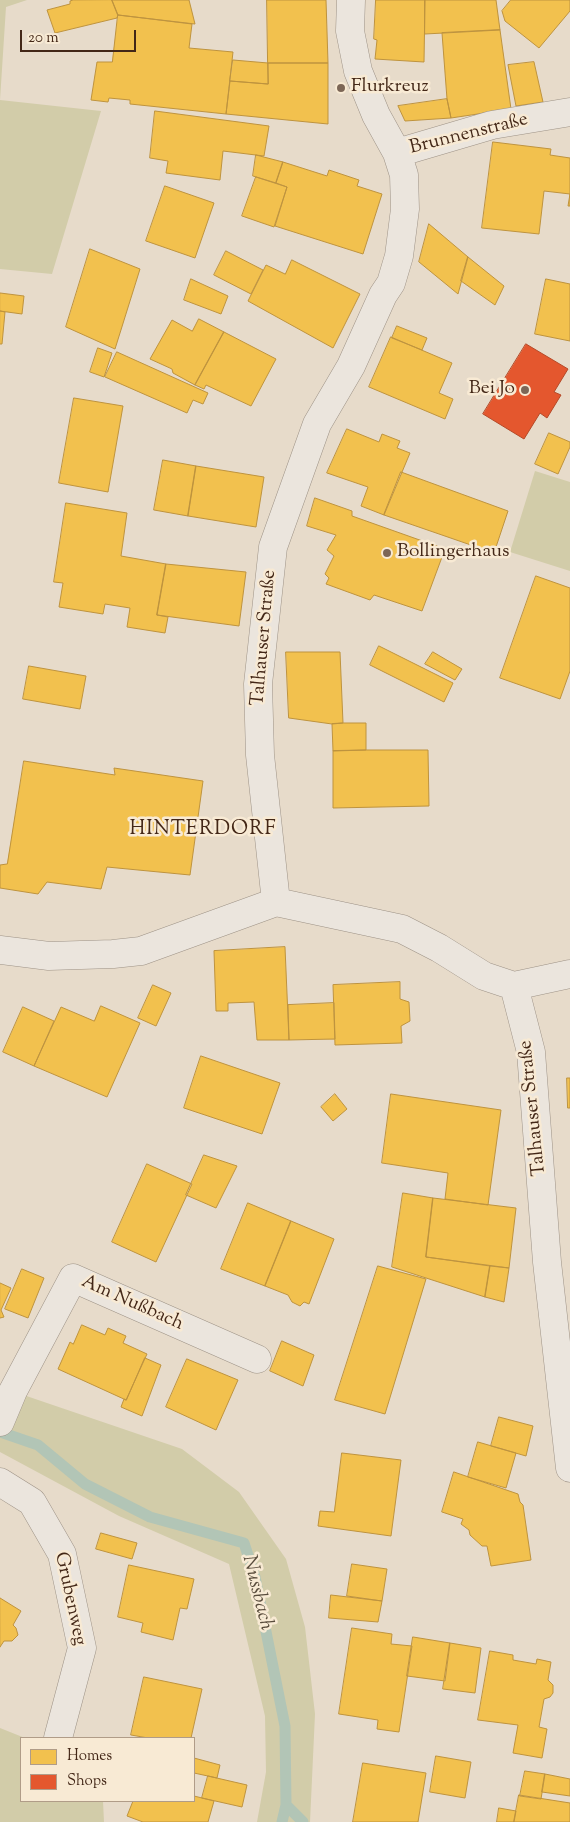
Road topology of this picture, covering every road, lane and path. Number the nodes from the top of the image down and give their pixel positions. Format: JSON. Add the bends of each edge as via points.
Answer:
{"nodes":[{"id":1,"x":352,"y":0,"type":"edge"},
{"id":2,"x":570,"y":112,"type":"edge"},
{"id":3,"x":397,"y":153,"type":"junction"},
{"id":4,"x":276,"y":902,"type":"junction"},
{"id":5,"x":0,"y":950,"type":"edge"},
{"id":6,"x":570,"y":974,"type":"edge"},
{"id":7,"x":514,"y":986,"type":"junction"},
{"id":8,"x":257,"y":1359,"type":"dead end"},
{"id":9,"x":0,"y":1422,"type":"edge"},
{"id":10,"x":570,"y":1468,"type":"edge"},
{"id":11,"x":0,"y":1482,"type":"edge"},
{"id":12,"x":58,"y":1737,"type":"edge"}],
"edges":[{"from":1,"to":3,"type":"street","name":"Talhauser Straße","via":[[350,31],[358,71]]},
{"from":2,"to":3,"type":"street","name":"Brunnenstraße","via":[[492,125]]},
{"from":3,"to":4,"type":"street","name":"Talhauser Straße","via":[[404,175],[405,209],[399,256],[390,283],[351,366],[317,424],[273,547],[258,684],[260,755]]},
{"from":4,"to":5,"type":"street","via":[[141,951],[49,956]]},
{"from":4,"to":7,"type":"street","via":[[402,929],[484,976]]},
{"from":6,"to":7,"type":"street"},
{"from":7,"to":10,"type":"street","name":"Talhauser Straße","via":[[531,1052],[547,1262]]},
{"from":8,"to":9,"type":"street","name":"Am Nußbach","via":[[73,1278]]},
{"from":11,"to":12,"type":"street","name":"Grubenweg","via":[[32,1502],[62,1554],[82,1648]]}]}
